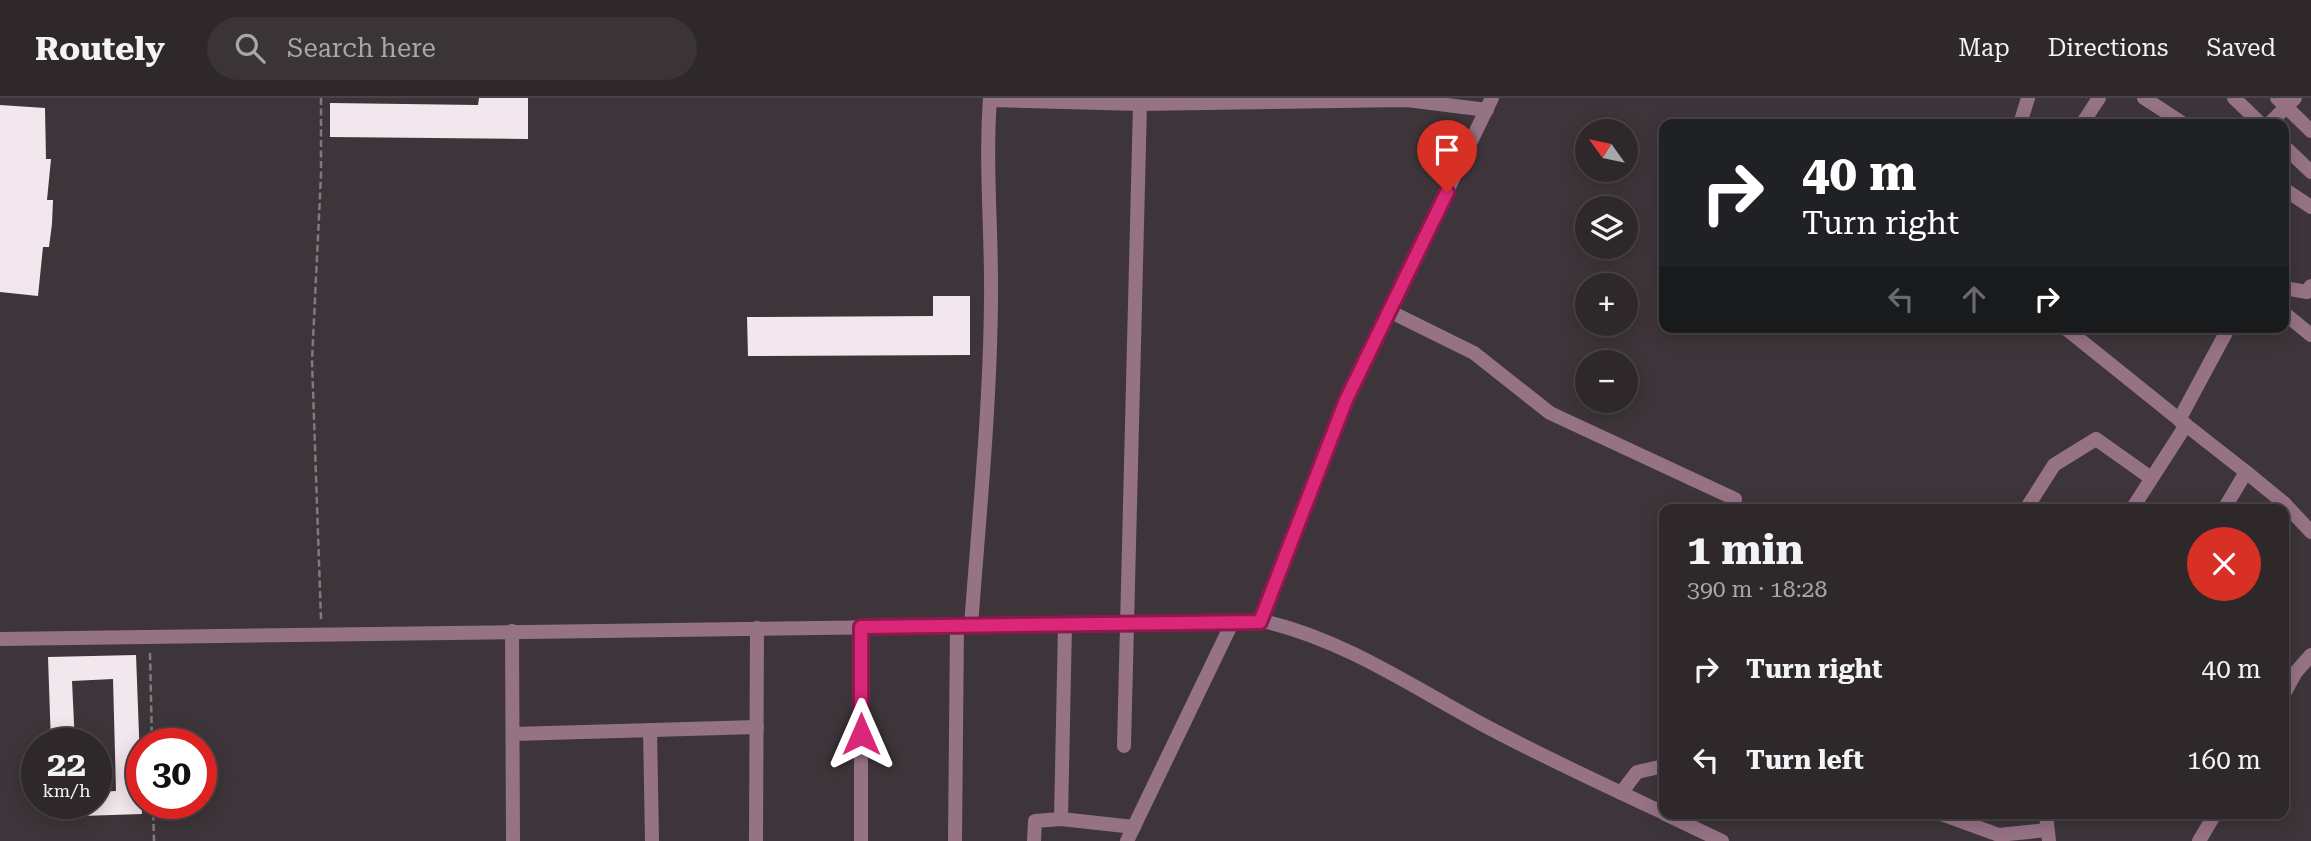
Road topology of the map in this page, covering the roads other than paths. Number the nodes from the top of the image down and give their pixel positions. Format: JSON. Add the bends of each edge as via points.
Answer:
{"nodes":[{"id":1,"x":2028,"y":98,"type":"edge"},
{"id":2,"x":2099,"y":98,"type":"edge"},
{"id":3,"x":2144,"y":98,"type":"edge"},
{"id":4,"x":990,"y":99,"type":"edge"},
{"id":5,"x":2243,"y":101,"type":"edge"},
{"id":6,"x":2286,"y":101,"type":"edge"},
{"id":7,"x":1140,"y":104,"type":"junction"},
{"id":8,"x":1490,"y":104,"type":"edge"},
{"id":9,"x":2022,"y":119,"type":"edge"},
{"id":10,"x":2085,"y":119,"type":"edge"},
{"id":11,"x":2176,"y":119,"type":"edge"},
{"id":12,"x":2257,"y":119,"type":"edge"},
{"id":13,"x":2273,"y":119,"type":"edge"},
{"id":14,"x":2311,"y":131,"type":"edge"},
{"id":15,"x":2289,"y":151,"type":"edge"},
{"id":16,"x":2311,"y":172,"type":"edge"},
{"id":17,"x":2289,"y":193,"type":"edge"},
{"id":18,"x":2311,"y":207,"type":"edge"},
{"id":19,"x":2311,"y":286,"type":"edge"},
{"id":20,"x":2289,"y":289,"type":"edge"},
{"id":21,"x":1389,"y":311,"type":"junction"},
{"id":22,"x":2289,"y":317,"type":"edge"},
{"id":23,"x":2071,"y":333,"type":"edge"},
{"id":24,"x":2226,"y":333,"type":"edge"},
{"id":25,"x":2311,"y":335,"type":"edge"},
{"id":26,"x":2182,"y":423,"type":"junction"},
{"id":27,"x":2246,"y":472,"type":"junction"},
{"id":28,"x":2151,"y":478,"type":"junction"},
{"id":29,"x":1735,"y":499,"type":"dead end"},
{"id":30,"x":2029,"y":504,"type":"edge"},
{"id":31,"x":2135,"y":504,"type":"edge"},
{"id":32,"x":2227,"y":504,"type":"edge"},
{"id":33,"x":2285,"y":504,"type":"edge"},
{"id":34,"x":2289,"y":508,"type":"edge"},
{"id":35,"x":2311,"y":532,"type":"edge"},
{"id":36,"x":1260,"y":622,"type":"junction"},
{"id":37,"x":1233,"y":623,"type":"junction"},
{"id":38,"x":1065,"y":625,"type":"junction"},
{"id":39,"x":1126,"y":625,"type":"junction"},
{"id":40,"x":964,"y":626,"type":"junction"},
{"id":41,"x":861,"y":627,"type":"junction"},
{"id":42,"x":757,"y":628,"type":"junction"},
{"id":43,"x":512,"y":631,"type":"junction"},
{"id":44,"x":0,"y":639,"type":"edge"},
{"id":45,"x":2311,"y":655,"type":"edge"},
{"id":46,"x":2289,"y":685,"type":"edge"},
{"id":47,"x":757,"y":727,"type":"junction"},
{"id":48,"x":650,"y":730,"type":"junction"},
{"id":49,"x":513,"y":734,"type":"junction"},
{"id":50,"x":1124,"y":746,"type":"dead end"},
{"id":51,"x":1659,"y":767,"type":"edge"},
{"id":52,"x":1621,"y":793,"type":"junction"},
{"id":53,"x":1659,"y":811,"type":"edge"},
{"id":54,"x":1061,"y":819,"type":"junction"},
{"id":55,"x":1676,"y":819,"type":"edge"},
{"id":56,"x":1955,"y":819,"type":"edge"},
{"id":57,"x":2212,"y":819,"type":"edge"},
{"id":58,"x":1134,"y":827,"type":"junction"},
{"id":59,"x":2048,"y":835,"type":"edge"},
{"id":60,"x":513,"y":841,"type":"edge"},
{"id":61,"x":652,"y":841,"type":"edge"},
{"id":62,"x":756,"y":841,"type":"edge"},
{"id":63,"x":861,"y":841,"type":"edge"},
{"id":64,"x":955,"y":841,"type":"edge"},
{"id":65,"x":1034,"y":841,"type":"edge"},
{"id":66,"x":1127,"y":841,"type":"edge"},
{"id":67,"x":1723,"y":841,"type":"edge"},
{"id":68,"x":2199,"y":841,"type":"edge"}],
"edges":[{"from":1,"to":9,"type":"street"},
{"from":2,"to":10,"type":"street"},
{"from":3,"to":11,"type":"street"},
{"from":4,"to":7,"type":"street"},
{"from":4,"to":40,"type":"street","via":[[990,363]]},
{"from":5,"to":12,"type":"street"},
{"from":6,"to":13,"type":"street"},
{"from":6,"to":14,"type":"street"},
{"from":7,"to":8,"type":"street","via":[[1406,100]]},
{"from":7,"to":39,"type":"street"},
{"from":8,"to":21,"type":"street"},
{"from":15,"to":16,"type":"street"},
{"from":17,"to":18,"type":"street"},
{"from":19,"to":20,"type":"street","via":[[2307,292]]},
{"from":21,"to":29,"type":"street","via":[[1474,353],[1550,413]]},
{"from":21,"to":36,"type":"street","via":[[1346,400]]},
{"from":22,"to":25,"type":"street"},
{"from":23,"to":26,"type":"street"},
{"from":24,"to":26,"type":"street"},
{"from":26,"to":27,"type":"street"},
{"from":26,"to":28,"type":"street"},
{"from":27,"to":32,"type":"street"},
{"from":27,"to":33,"type":"street"},
{"from":28,"to":30,"type":"street","via":[[2096,439],[2054,465]]},
{"from":28,"to":31,"type":"street"},
{"from":34,"to":35,"type":"street"},
{"from":36,"to":37,"type":"street"},
{"from":36,"to":52,"type":"street","via":[[1301,630],[1345,650],[1531,751]]},
{"from":37,"to":39,"type":"street"},
{"from":37,"to":58,"type":"street"},
{"from":38,"to":39,"type":"street"},
{"from":38,"to":40,"type":"street"},
{"from":38,"to":54,"type":"street"},
{"from":39,"to":50,"type":"street"},
{"from":40,"to":41,"type":"street"},
{"from":40,"to":64,"type":"street"},
{"from":41,"to":42,"type":"street"},
{"from":41,"to":63,"type":"street"},
{"from":42,"to":43,"type":"street"},
{"from":42,"to":47,"type":"street"},
{"from":43,"to":44,"type":"street"},
{"from":43,"to":49,"type":"street"},
{"from":45,"to":46,"type":"street"},
{"from":47,"to":48,"type":"street"},
{"from":47,"to":62,"type":"street"},
{"from":48,"to":49,"type":"street"},
{"from":48,"to":61,"type":"street"},
{"from":49,"to":60,"type":"street"},
{"from":51,"to":52,"type":"street","via":[[1637,772]]},
{"from":52,"to":53,"type":"street"},
{"from":54,"to":58,"type":"street"},
{"from":54,"to":65,"type":"street","via":[[1035,821]]},
{"from":55,"to":67,"type":"street"},
{"from":56,"to":59,"type":"street","via":[[1999,835]]},
{"from":57,"to":68,"type":"street"},
{"from":58,"to":66,"type":"street"}]}
